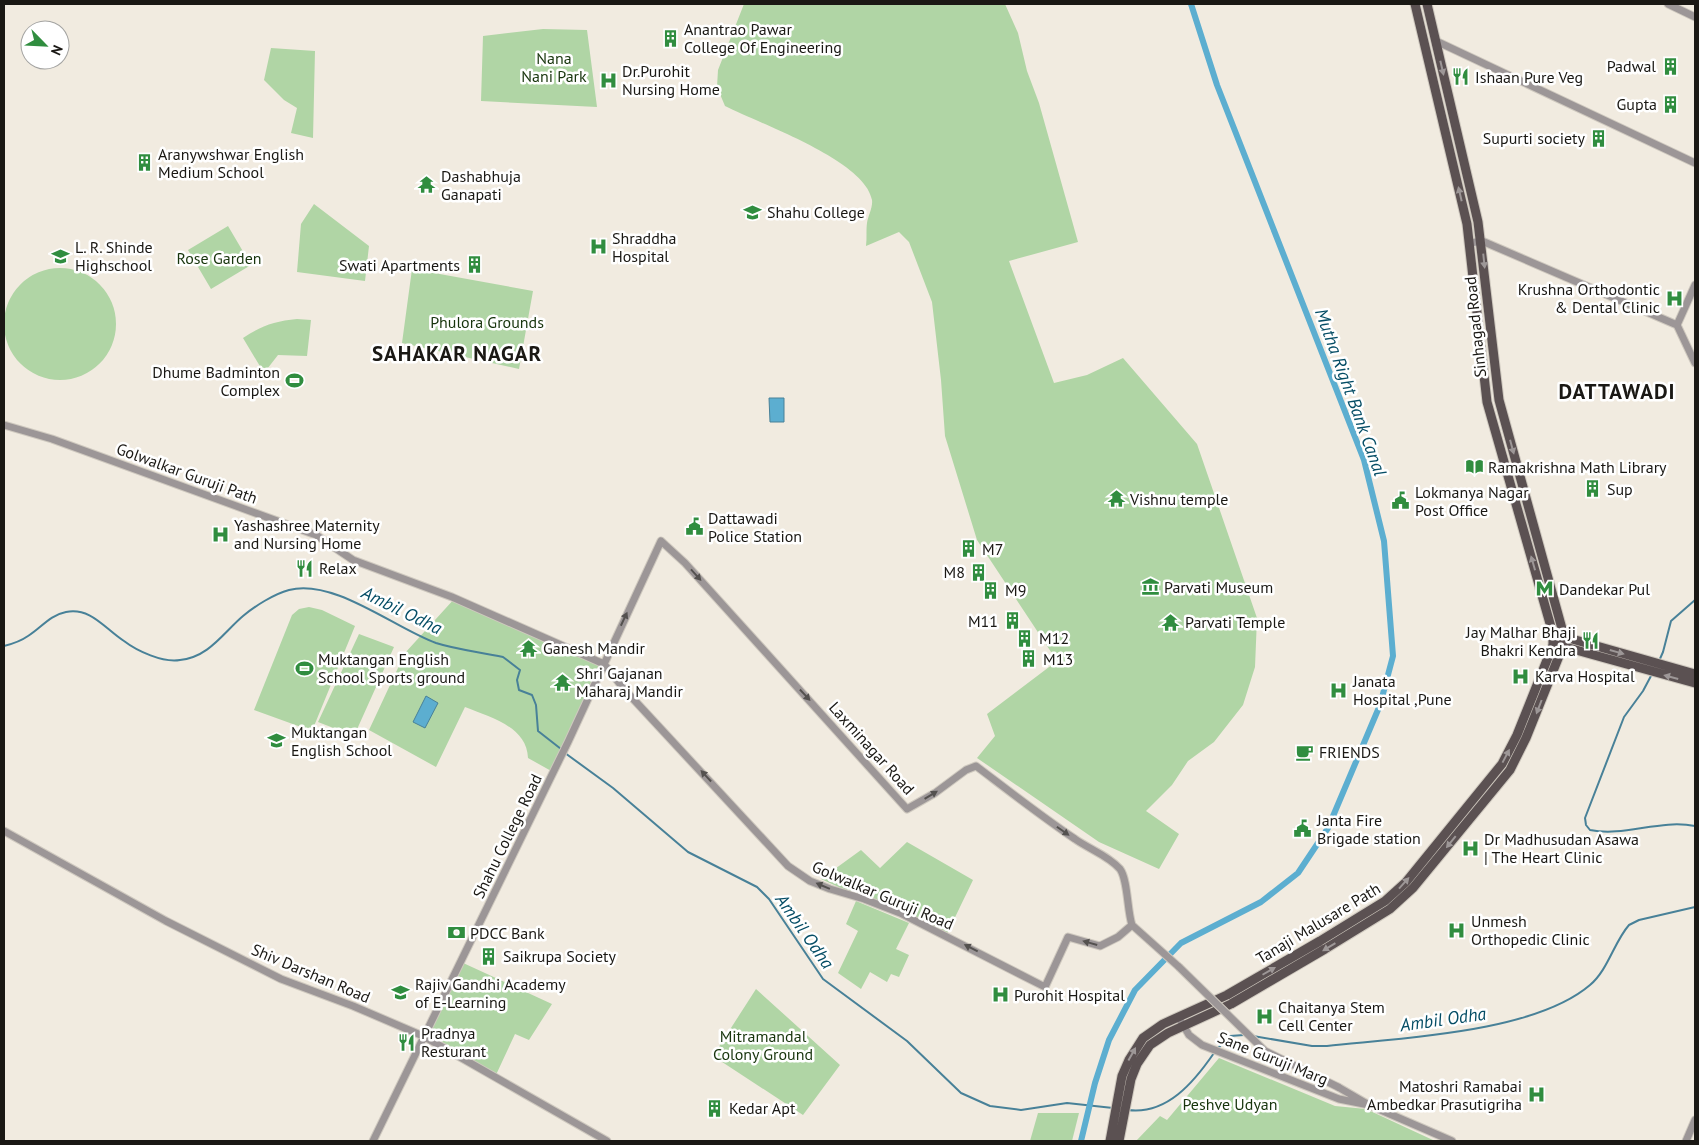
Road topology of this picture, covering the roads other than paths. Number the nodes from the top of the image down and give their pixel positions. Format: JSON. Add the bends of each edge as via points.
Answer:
{"nodes":[{"id":1,"x":1415,"y":4,"type":"edge"},
{"id":2,"x":1427,"y":4,"type":"edge"},
{"id":3,"x":1668,"y":4,"type":"edge"},
{"id":4,"x":1695,"y":17,"type":"edge"},
{"id":5,"x":1436,"y":41,"type":"junction"},
{"id":6,"x":1695,"y":163,"type":"edge"},
{"id":7,"x":1482,"y":241,"type":"junction"},
{"id":8,"x":1470,"y":243,"type":"junction"},
{"id":9,"x":1695,"y":285,"type":"edge"},
{"id":10,"x":1677,"y":325,"type":"junction"},
{"id":11,"x":1695,"y":363,"type":"edge"},
{"id":12,"x":4,"y":425,"type":"edge"},
{"id":13,"x":1532,"y":520,"type":"junction"},
{"id":14,"x":1522,"y":524,"type":"junction"},
{"id":15,"x":661,"y":541,"type":"joint"},
{"id":16,"x":1553,"y":641,"type":"junction"},
{"id":17,"x":1563,"y":641,"type":"junction"},
{"id":18,"x":604,"y":664,"type":"junction"},
{"id":19,"x":1648,"y":665,"type":"junction"},
{"id":20,"x":1695,"y":674,"type":"edge"},
{"id":21,"x":1695,"y":683,"type":"edge"},
{"id":22,"x":1528,"y":721,"type":"junction"},
{"id":23,"x":4,"y":831,"type":"edge"},
{"id":24,"x":1132,"y":925,"type":"junction"},
{"id":25,"x":1181,"y":1022,"type":"junction"},
{"id":26,"x":423,"y":1036,"type":"junction"},
{"id":27,"x":1369,"y":1105,"type":"junction"},
{"id":28,"x":1118,"y":1120,"type":"junction"},
{"id":29,"x":1695,"y":1120,"type":"edge"},
{"id":30,"x":373,"y":1141,"type":"edge"},
{"id":31,"x":607,"y":1141,"type":"edge"},
{"id":32,"x":1110,"y":1141,"type":"edge"},
{"id":33,"x":1119,"y":1141,"type":"edge"},
{"id":34,"x":1452,"y":1141,"type":"edge"},
{"id":35,"x":1686,"y":1141,"type":"edge"}],
"edges":[{"from":8,"to":1,"type":"main road","name":"Sinhagad Road","one_way":true},
{"from":2,"to":5,"type":"main road","name":"Sinhagad Road"},
{"from":3,"to":4,"type":"street"},
{"from":5,"to":6,"type":"street"},
{"from":5,"to":7,"type":"main road","name":"Sinhagad Road","one_way":true},
{"from":7,"to":8,"type":"street"},
{"from":7,"to":10,"type":"street"},
{"from":7,"to":13,"type":"main road","name":"Sinhagad Road","one_way":true,"via":[[1496,386]]},
{"from":8,"to":14,"type":"main road","name":"Sinhagad Road","via":[[1484,388]]},
{"from":9,"to":10,"type":"street"},
{"from":10,"to":11,"type":"street"},
{"from":12,"to":18,"type":"street","name":"Golwalkar Guruji Path","via":[[52,439],[316,535],[353,560],[452,597]]},
{"from":13,"to":14,"type":"main road"},
{"from":13,"to":17,"type":"main road","name":"Sinhagad Road"},
{"from":16,"to":14,"type":"main road","name":"Sinhagad Road","one_way":true},
{"from":18,"to":15,"type":"street","name":"Shahu College Road","one_way":true},
{"from":15,"to":24,"type":"street","name":"Laxminagar Road","one_way":true,"via":[[685,563],[907,809],[976,766],[1121,870]]},
{"from":16,"to":17,"type":"main road"},
{"from":16,"to":22,"type":"main road","name":"Tanaji Malusare Path"},
{"from":17,"to":19,"type":"main road"},
{"from":17,"to":22,"type":"main road","name":"Tanaji Malusare Path","one_way":true},
{"from":24,"to":18,"type":"street","name":"Golwalkar Guruji Road","one_way":true,"via":[[1100,946],[1068,937],[1045,987],[900,913],[810,881],[788,866]]},
{"from":18,"to":26,"type":"street","name":"Shahu College Road"},
{"from":19,"to":20,"type":"main road"},
{"from":21,"to":19,"type":"main road","one_way":true},
{"from":22,"to":25,"type":"main road","name":"Tanaji Malusare Path","via":[[1515,761],[1501,782],[1401,900],[1231,1004]]},
{"from":23,"to":26,"type":"street","name":"Shiv Darshan Road","via":[[166,921],[281,979]]},
{"from":24,"to":27,"type":"street","name":"Sane Guruji Marg","bridge":true,"via":[[1265,1051]]},
{"from":25,"to":27,"type":"street","name":"Sane Guruji Marg","via":[[1202,1044],[1339,1099]]},
{"from":25,"to":28,"type":"main road","name":"Tanaji Malusare Path","via":[[1143,1054],[1121,1101]]},
{"from":26,"to":30,"type":"street","name":"Shahu College Road"},
{"from":26,"to":31,"type":"street","name":"Shiv Darshan Road"},
{"from":27,"to":34,"type":"street","name":"Sane Guruji Marg"},
{"from":28,"to":32,"type":"main road","name":"Tanaji Malusare Path"},
{"from":28,"to":33,"type":"main road","name":"Tanaji Malusare Path"},
{"from":29,"to":35,"type":"street"}]}
